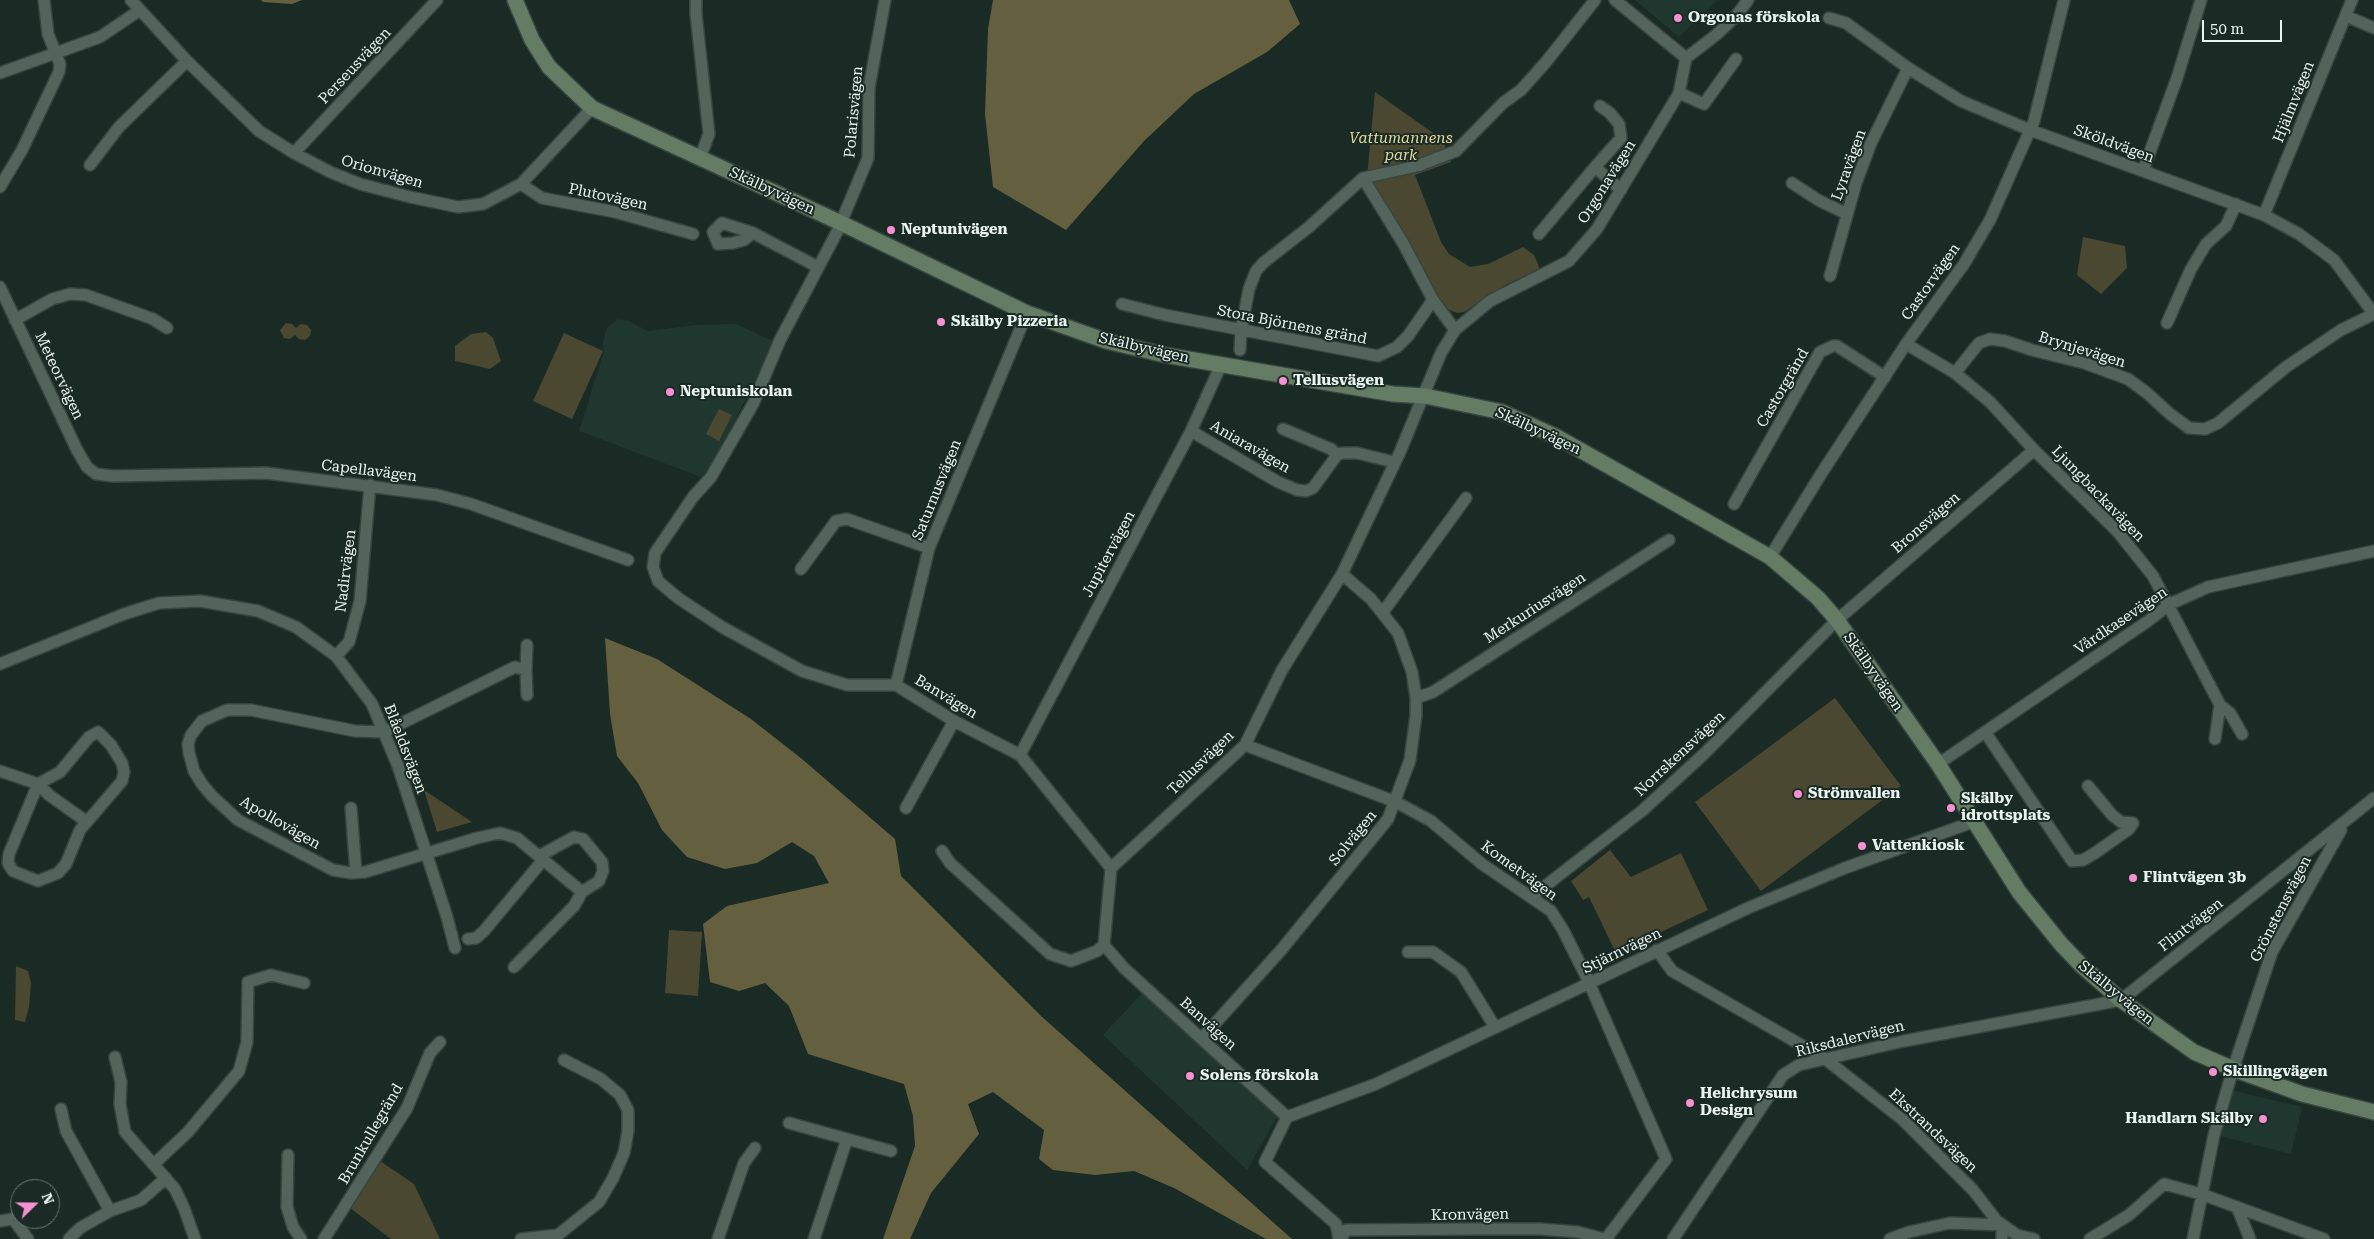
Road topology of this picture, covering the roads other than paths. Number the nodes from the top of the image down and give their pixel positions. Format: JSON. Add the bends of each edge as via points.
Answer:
{"nodes":[{"id":1,"x":44,"y":0,"type":"edge"},
{"id":2,"x":131,"y":0,"type":"edge"},
{"id":3,"x":438,"y":0,"type":"edge"},
{"id":4,"x":515,"y":0,"type":"edge"},
{"id":5,"x":696,"y":0,"type":"edge"},
{"id":6,"x":885,"y":0,"type":"edge"},
{"id":7,"x":1595,"y":0,"type":"edge"},
{"id":8,"x":1615,"y":0,"type":"edge"},
{"id":9,"x":1748,"y":0,"type":"edge"},
{"id":10,"x":2064,"y":0,"type":"edge"},
{"id":11,"x":2201,"y":0,"type":"edge"},
{"id":12,"x":2352,"y":0,"type":"edge"},
{"id":13,"x":140,"y":10,"type":"junction"},
{"id":14,"x":2346,"y":16,"type":"junction"},
{"id":15,"x":1829,"y":18,"type":"dead end"},
{"id":16,"x":2374,"y":28,"type":"edge"},
{"id":17,"x":56,"y":52,"type":"junction"},
{"id":18,"x":1686,"y":58,"type":"junction"},
{"id":19,"x":1736,"y":59,"type":"dead end"},
{"id":20,"x":187,"y":61,"type":"junction"},
{"id":21,"x":1908,"y":68,"type":"junction"},
{"id":22,"x":0,"y":72,"type":"edge"},
{"id":23,"x":1679,"y":93,"type":"junction"},
{"id":24,"x":1600,"y":106,"type":"dead end"},
{"id":25,"x":592,"y":108,"type":"junction"},
{"id":26,"x":2030,"y":130,"type":"junction"},
{"id":27,"x":294,"y":153,"type":"junction"},
{"id":28,"x":700,"y":158,"type":"junction"},
{"id":29,"x":90,"y":165,"type":"dead end"},
{"id":30,"x":1595,"y":168,"type":"junction"},
{"id":31,"x":2143,"y":171,"type":"junction"},
{"id":32,"x":1363,"y":178,"type":"junction"},
{"id":33,"x":1792,"y":183,"type":"dead end"},
{"id":34,"x":521,"y":184,"type":"junction"},
{"id":35,"x":0,"y":187,"type":"edge"},
{"id":36,"x":1620,"y":190,"type":"junction"},
{"id":37,"x":2236,"y":204,"type":"junction"},
{"id":38,"x":1847,"y":214,"type":"junction"},
{"id":39,"x":2264,"y":215,"type":"junction"},
{"id":40,"x":841,"y":223,"type":"junction"},
{"id":41,"x":752,"y":233,"type":"dead end"},
{"id":42,"x":693,"y":234,"type":"dead end"},
{"id":43,"x":1539,"y":234,"type":"dead end"},
{"id":44,"x":818,"y":267,"type":"junction"},
{"id":45,"x":1830,"y":276,"type":"dead end"},
{"id":46,"x":0,"y":287,"type":"edge"},
{"id":47,"x":1433,"y":300,"type":"junction"},
{"id":48,"x":1122,"y":304,"type":"dead end"},
{"id":49,"x":1027,"y":313,"type":"junction"},
{"id":50,"x":2374,"y":314,"type":"edge"},
{"id":51,"x":15,"y":320,"type":"junction"},
{"id":52,"x":2167,"y":323,"type":"dead end"},
{"id":53,"x":166,"y":328,"type":"dead end"},
{"id":54,"x":1241,"y":330,"type":"junction"},
{"id":55,"x":1456,"y":330,"type":"junction"},
{"id":56,"x":1906,"y":344,"type":"junction"},
{"id":57,"x":1240,"y":350,"type":"dead end"},
{"id":58,"x":1221,"y":365,"type":"junction"},
{"id":59,"x":1955,"y":373,"type":"junction"},
{"id":60,"x":1885,"y":376,"type":"junction"},
{"id":61,"x":1425,"y":396,"type":"junction"},
{"id":62,"x":1283,"y":429,"type":"dead end"},
{"id":63,"x":1191,"y":431,"type":"junction"},
{"id":64,"x":2034,"y":450,"type":"junction"},
{"id":65,"x":1337,"y":455,"type":"junction"},
{"id":66,"x":1394,"y":462,"type":"junction"},
{"id":67,"x":96,"y":474,"type":"joint"},
{"id":68,"x":370,"y":485,"type":"junction"},
{"id":69,"x":1466,"y":498,"type":"dead end"},
{"id":70,"x":1734,"y":504,"type":"dead end"},
{"id":71,"x":1669,"y":540,"type":"dead end"},
{"id":72,"x":929,"y":548,"type":"junction"},
{"id":73,"x":2374,"y":551,"type":"edge"},
{"id":74,"x":1770,"y":557,"type":"junction"},
{"id":75,"x":628,"y":560,"type":"dead end"},
{"id":76,"x":800,"y":569,"type":"dead end"},
{"id":77,"x":1342,"y":574,"type":"junction"},
{"id":78,"x":2170,"y":604,"type":"junction"},
{"id":79,"x":1383,"y":612,"type":"junction"},
{"id":80,"x":1837,"y":620,"type":"junction"},
{"id":81,"x":527,"y":645,"type":"dead end"},
{"id":82,"x":336,"y":656,"type":"junction"},
{"id":83,"x":0,"y":664,"type":"edge"},
{"id":84,"x":526,"y":670,"type":"junction"},
{"id":85,"x":896,"y":685,"type":"junction"},
{"id":86,"x":526,"y":695,"type":"dead end"},
{"id":87,"x":1416,"y":698,"type":"junction"},
{"id":88,"x":2216,"y":708,"type":"junction"},
{"id":89,"x":954,"y":721,"type":"junction"},
{"id":90,"x":384,"y":732,"type":"junction"},
{"id":91,"x":1984,"y":732,"type":"junction"},
{"id":92,"x":2242,"y":734,"type":"dead end"},
{"id":93,"x":2215,"y":739,"type":"dead end"},
{"id":94,"x":1245,"y":744,"type":"junction"},
{"id":95,"x":1020,"y":755,"type":"junction"},
{"id":96,"x":1938,"y":764,"type":"junction"},
{"id":97,"x":0,"y":771,"type":"edge"},
{"id":98,"x":38,"y":784,"type":"junction"},
{"id":99,"x":2088,"y":786,"type":"dead end"},
{"id":100,"x":2374,"y":798,"type":"edge"},
{"id":101,"x":1396,"y":802,"type":"junction"},
{"id":102,"x":352,"y":808,"type":"dead end"},
{"id":103,"x":906,"y":808,"type":"dead end"},
{"id":104,"x":87,"y":822,"type":"junction"},
{"id":105,"x":1974,"y":822,"type":"junction"},
{"id":106,"x":2344,"y":824,"type":"junction"},
{"id":107,"x":942,"y":851,"type":"dead end"},
{"id":108,"x":427,"y":855,"type":"junction"},
{"id":109,"x":541,"y":858,"type":"junction"},
{"id":110,"x":1111,"y":868,"type":"junction"},
{"id":111,"x":356,"y":873,"type":"junction"},
{"id":112,"x":582,"y":892,"type":"junction"},
{"id":113,"x":1532,"y":897,"type":"junction"},
{"id":114,"x":468,"y":939,"type":"dead end"},
{"id":115,"x":1104,"y":945,"type":"junction"},
{"id":116,"x":455,"y":948,"type":"dead end"},
{"id":117,"x":1657,"y":950,"type":"junction"},
{"id":118,"x":1408,"y":952,"type":"dead end"},
{"id":119,"x":514,"y":968,"type":"dead end"},
{"id":120,"x":304,"y":983,"type":"dead end"},
{"id":121,"x":1589,"y":984,"type":"junction"},
{"id":122,"x":2121,"y":1000,"type":"junction"},
{"id":123,"x":1495,"y":1027,"type":"junction"},
{"id":124,"x":1202,"y":1038,"type":"junction"},
{"id":125,"x":440,"y":1042,"type":"dead end"},
{"id":126,"x":115,"y":1057,"type":"dead end"},
{"id":127,"x":1824,"y":1058,"type":"junction"},
{"id":128,"x":564,"y":1060,"type":"dead end"},
{"id":129,"x":2233,"y":1069,"type":"junction"},
{"id":130,"x":61,"y":1109,"type":"dead end"},
{"id":131,"x":2374,"y":1112,"type":"edge"},
{"id":132,"x":1287,"y":1116,"type":"junction"},
{"id":133,"x":790,"y":1123,"type":"dead end"},
{"id":134,"x":847,"y":1139,"type":"junction"},
{"id":135,"x":755,"y":1148,"type":"dead end"},
{"id":136,"x":891,"y":1151,"type":"dead end"},
{"id":137,"x":288,"y":1155,"type":"dead end"},
{"id":138,"x":154,"y":1164,"type":"junction"},
{"id":139,"x":166,"y":1178,"type":"junction"},
{"id":140,"x":2201,"y":1194,"type":"junction"},
{"id":141,"x":2237,"y":1207,"type":"junction"},
{"id":142,"x":110,"y":1211,"type":"junction"},
{"id":143,"x":0,"y":1221,"type":"edge"},
{"id":144,"x":2002,"y":1225,"type":"junction"},
{"id":145,"x":28,"y":1239,"type":"edge"},
{"id":146,"x":69,"y":1239,"type":"edge"},
{"id":147,"x":195,"y":1239,"type":"edge"},
{"id":148,"x":301,"y":1239,"type":"edge"},
{"id":149,"x":324,"y":1239,"type":"edge"},
{"id":150,"x":521,"y":1239,"type":"edge"},
{"id":151,"x":718,"y":1239,"type":"edge"},
{"id":152,"x":814,"y":1239,"type":"edge"},
{"id":153,"x":1340,"y":1239,"type":"edge"},
{"id":154,"x":1605,"y":1239,"type":"edge"},
{"id":155,"x":1673,"y":1239,"type":"edge"},
{"id":156,"x":1890,"y":1239,"type":"edge"},
{"id":157,"x":2002,"y":1239,"type":"edge"},
{"id":158,"x":2034,"y":1239,"type":"edge"},
{"id":159,"x":2090,"y":1239,"type":"edge"},
{"id":160,"x":2193,"y":1239,"type":"edge"},
{"id":161,"x":2250,"y":1239,"type":"edge"},
{"id":162,"x":2324,"y":1239,"type":"edge"}],
"edges":[{"from":1,"to":17,"type":"street","via":[[48,34]]},
{"from":2,"to":13,"type":"street","name":"Orionvägen"},
{"from":3,"to":27,"type":"street","name":"Perseusvägen"},
{"from":4,"to":25,"type":"street","name":"Skälbyvägen","via":[[532,40],[549,67]]},
{"from":5,"to":28,"type":"street","via":[[710,134]]},
{"from":6,"to":40,"type":"street","name":"Polarisvägen","via":[[869,88],[868,158]]},
{"from":7,"to":32,"type":"street","via":[[1521,90],[1503,103],[1456,151],[1417,166]]},
{"from":8,"to":18,"type":"street"},
{"from":9,"to":18,"type":"street","via":[[1716,35]]},
{"from":10,"to":26,"type":"street","name":"Castorvägen"},
{"from":11,"to":31,"type":"street"},
{"from":12,"to":14,"type":"street","name":"Hjälmvägen"},
{"from":13,"to":17,"type":"street","via":[[100,37]]},
{"from":13,"to":20,"type":"street","name":"Orionvägen"},
{"from":14,"to":16,"type":"street"},
{"from":14,"to":39,"type":"street","name":"Hjälmvägen"},
{"from":15,"to":21,"type":"street","name":"Sköldvägen","via":[[1846,23]]},
{"from":17,"to":22,"type":"street"},
{"from":17,"to":35,"type":"street","via":[[60,64],[53,87]]},
{"from":18,"to":23,"type":"street","name":"Orgonavägen"},
{"from":19,"to":23,"type":"street","via":[[1704,104]]},
{"from":20,"to":27,"type":"street","name":"Orionvägen","via":[[259,131]]},
{"from":20,"to":29,"type":"street","via":[[119,127]]},
{"from":21,"to":26,"type":"street","name":"Sköldvägen","via":[[1961,100]]},
{"from":21,"to":38,"type":"street","name":"Lyravägen","via":[[1871,143]]},
{"from":23,"to":36,"type":"street","name":"Orgonavägen"},
{"from":24,"to":30,"type":"street","via":[[1619,124],[1621,138]]},
{"from":25,"to":28,"type":"street","name":"Skälbyvägen"},
{"from":25,"to":34,"type":"street","name":"Orionvägen"},
{"from":26,"to":31,"type":"street","name":"Sköldvägen"},
{"from":26,"to":56,"type":"street","name":"Castorvägen","via":[[1990,220],[1964,264]]},
{"from":27,"to":34,"type":"street","name":"Orionvägen","via":[[360,184],[458,207],[483,204]]},
{"from":28,"to":40,"type":"street","name":"Skälbyvägen"},
{"from":30,"to":36,"type":"street"},
{"from":30,"to":43,"type":"street"},
{"from":31,"to":37,"type":"street","name":"Sköldvägen"},
{"from":32,"to":47,"type":"street"},
{"from":32,"to":54,"type":"street","via":[[1260,267],[1252,280]]},
{"from":33,"to":38,"type":"street"},
{"from":34,"to":42,"type":"street","name":"Plutovägen","via":[[542,198],[616,212]]},
{"from":36,"to":55,"type":"street","name":"Orgonavägen","via":[[1597,229],[1569,261],[1490,301]]},
{"from":37,"to":39,"type":"street","name":"Sköldvägen"},
{"from":37,"to":52,"type":"street","via":[[2226,226],[2206,244],[2191,269]]},
{"from":38,"to":45,"type":"street","name":"Lyravägen"},
{"from":39,"to":50,"type":"street","name":"Sköldvägen","via":[[2299,234],[2334,260]]},
{"from":40,"to":44,"type":"street"},
{"from":40,"to":49,"type":"street","name":"Skälbyvägen"},
{"from":41,"to":44,"type":"street"},
{"from":44,"to":85,"type":"street","name":"Banvägen","via":[[780,340],[753,404],[711,477],[693,497],[655,553],[653,567],[658,581],[678,598],[722,627],[802,671],[847,685]]},
{"from":46,"to":51,"type":"street","name":"Meteorvägen"},
{"from":47,"to":54,"type":"street","name":"Stora Björnens gränd","via":[[1397,347],[1378,356]]},
{"from":47,"to":55,"type":"street"},
{"from":48,"to":54,"type":"street","name":"Stora Björnens gränd","via":[[1165,316]]},
{"from":49,"to":58,"type":"street","name":"Skälbyvägen","via":[[1106,341]]},
{"from":49,"to":72,"type":"street","name":"Saturnusvägen"},
{"from":50,"to":59,"type":"street","name":"Brynjevägen","via":[[2341,330],[2286,367],[2218,423],[2204,429],[2189,428],[2128,379],[2004,341],[1990,339],[1979,343]]},
{"from":51,"to":53,"type":"street","via":[[52,299],[70,294],[86,295],[153,319]]},
{"from":51,"to":67,"type":"street","name":"Meteorvägen","via":[[77,450],[87,467]]},
{"from":54,"to":57,"type":"street"},
{"from":55,"to":61,"type":"street","name":"Orgonavägen","via":[[1441,353]]},
{"from":56,"to":59,"type":"street","name":"Ljungbackavägen"},
{"from":56,"to":60,"type":"street","name":"Castorvägen"},
{"from":58,"to":61,"type":"street","name":"Skälbyvägen","via":[[1393,394]]},
{"from":58,"to":63,"type":"street","name":"Jupitervägen"},
{"from":59,"to":64,"type":"street","name":"Ljungbackavägen","via":[[1990,402]]},
{"from":60,"to":70,"type":"street","name":"Castorgränd","via":[[1837,346],[1820,352]]},
{"from":60,"to":74,"type":"street","name":"Castorvägen"},
{"from":61,"to":66,"type":"street","name":"Tellusvägen"},
{"from":61,"to":74,"type":"street","name":"Skälbyvägen","via":[[1502,412],[1557,437]]},
{"from":62,"to":65,"type":"street","via":[[1331,449]]},
{"from":63,"to":65,"type":"street","name":"Aniaravägen","via":[[1297,490],[1313,488]]},
{"from":63,"to":95,"type":"street","name":"Jupitervägen"},
{"from":64,"to":78,"type":"street","name":"Ljungbackavägen","via":[[2117,530]]},
{"from":64,"to":80,"type":"street","name":"Bronsvägen"},
{"from":65,"to":66,"type":"street","via":[[1349,452]]},
{"from":66,"to":77,"type":"street","name":"Tellusvägen"},
{"from":67,"to":68,"type":"street","name":"Capellavägen","via":[[266,473]]},
{"from":68,"to":75,"type":"street","name":"Capellavägen","via":[[437,495],[470,504]]},
{"from":68,"to":82,"type":"street","name":"Nadirvägen","via":[[360,601],[349,642]]},
{"from":69,"to":79,"type":"street"},
{"from":71,"to":87,"type":"street","name":"Merkuriusvägen","via":[[1433,692]]},
{"from":72,"to":76,"type":"street","via":[[847,519],[836,521]]},
{"from":72,"to":85,"type":"street","name":"Saturnusvägen"},
{"from":73,"to":78,"type":"street","name":"Vårdkasevägen","via":[[2208,587]]},
{"from":74,"to":80,"type":"street","name":"Skälbyvägen","via":[[1818,598]]},
{"from":77,"to":79,"type":"street","name":"Solvägen"},
{"from":77,"to":94,"type":"street","name":"Tellusvägen","via":[[1282,670]]},
{"from":78,"to":88,"type":"street","name":"Ljungbackavägen"},
{"from":78,"to":91,"type":"street","name":"Vårdkasevägen"},
{"from":79,"to":87,"type":"street","name":"Solvägen","via":[[1398,633],[1412,672]]},
{"from":80,"to":96,"type":"street","name":"Skälbyvägen"},
{"from":80,"to":113,"type":"street","name":"Norrskensvägen","via":[[1643,810]]},
{"from":81,"to":84,"type":"street"},
{"from":82,"to":83,"type":"street","name":"Blåeldsvägen","via":[[296,627],[258,611],[200,601],[159,604],[124,614]]},
{"from":82,"to":90,"type":"street","name":"Blåeldsvägen","via":[[372,704]]},
{"from":84,"to":86,"type":"street"},
{"from":84,"to":90,"type":"street","name":"Apollovägen","via":[[516,667]]},
{"from":85,"to":89,"type":"street","name":"Banvägen"},
{"from":87,"to":101,"type":"street","name":"Solvägen","via":[[1410,760]]},
{"from":88,"to":92,"type":"street","name":"Ljungbackavägen","via":[[2230,713]]},
{"from":88,"to":93,"type":"street"},
{"from":89,"to":95,"type":"street","name":"Banvägen"},
{"from":89,"to":103,"type":"street"},
{"from":90,"to":108,"type":"street","name":"Blåeldsvägen"},
{"from":90,"to":111,"type":"street","name":"Apollovägen","via":[[354,731],[238,709],[218,713],[202,721],[194,729],[188,744],[194,771],[202,784],[238,820],[333,870]]},
{"from":91,"to":96,"type":"street","name":"Vårdkasevägen"},
{"from":91,"to":99,"type":"street","via":[[2072,861],[2083,860],[2129,829],[2132,823],[2122,822],[2112,815]]},
{"from":94,"to":101,"type":"street","name":"Kometvägen"},
{"from":94,"to":110,"type":"street","name":"Tellusvägen"},
{"from":95,"to":110,"type":"street","name":"Banvägen"},
{"from":96,"to":105,"type":"street","name":"Skälbyvägen"},
{"from":97,"to":98,"type":"street"},
{"from":98,"to":104,"type":"street"},
{"from":98,"to":104,"type":"street","via":[[60,772],[89,737],[98,732],[118,754],[124,772],[122,781]]},
{"from":98,"to":104,"type":"street","via":[[9,854],[8,863],[13,870],[38,881],[58,873],[66,864],[80,830]]},
{"from":100,"to":106,"type":"street","name":"Flintvägen"},
{"from":101,"to":113,"type":"street","name":"Kometvägen","via":[[1431,821],[1482,864]]},
{"from":101,"to":124,"type":"street","name":"Solvägen","via":[[1382,827],[1282,949]]},
{"from":102,"to":111,"type":"street"},
{"from":105,"to":117,"type":"street","name":"Stjärnvägen","via":[[1845,868]]},
{"from":105,"to":122,"type":"street","name":"Skälbyvägen","via":[[2020,892],[2061,944]]},
{"from":106,"to":122,"type":"street","name":"Flintvägen"},
{"from":106,"to":129,"type":"street","name":"Grönstensvägen","via":[[2272,952]]},
{"from":107,"to":115,"type":"street","via":[[950,863],[1050,954],[1072,961]]},
{"from":108,"to":109,"type":"street","name":"Apollovägen","via":[[500,833],[517,838]]},
{"from":108,"to":111,"type":"street","name":"Apollovägen"},
{"from":108,"to":116,"type":"street","name":"Blåeldsvägen"},
{"from":109,"to":112,"type":"street","name":"Apollovägen"},
{"from":109,"to":112,"type":"street","via":[[574,837],[583,839],[602,862],[603,871],[599,881]]},
{"from":109,"to":114,"type":"street","via":[[484,930],[476,938]]},
{"from":110,"to":115,"type":"street"},
{"from":112,"to":119,"type":"street","via":[[574,906]]},
{"from":113,"to":121,"type":"street","name":"Kometvägen","via":[[1551,911],[1564,930]]},
{"from":115,"to":124,"type":"street","name":"Banvägen","via":[[1124,968]]},
{"from":117,"to":121,"type":"street","name":"Stjärnvägen"},
{"from":117,"to":127,"type":"street","name":"Ekstrandsvägen","via":[[1672,971]]},
{"from":118,"to":123,"type":"street","via":[[1433,952],[1460,972]]},
{"from":120,"to":138,"type":"street","via":[[271,975],[248,982],[247,1042],[239,1072],[188,1132]]},
{"from":121,"to":123,"type":"street","name":"Stjärnvägen"},
{"from":121,"to":154,"type":"street","name":"Kometvägen","via":[[1666,1159]]},
{"from":122,"to":127,"type":"street","name":"Riksdalervägen"},
{"from":122,"to":129,"type":"street","name":"Skälbyvägen","via":[[2194,1052]]},
{"from":123,"to":132,"type":"street","name":"Stjärnvägen","via":[[1376,1084]]},
{"from":124,"to":132,"type":"street","name":"Banvägen"},
{"from":125,"to":149,"type":"street","name":"Brunkullegränd","via":[[430,1053],[407,1108]]},
{"from":126,"to":138,"type":"street","via":[[121,1082],[120,1104],[125,1132]]},
{"from":127,"to":144,"type":"street","name":"Ekstrandsvägen","via":[[1903,1120],[1973,1190]]},
{"from":127,"to":155,"type":"street","name":"Riksdalervägen","via":[[1799,1065],[1784,1075]]},
{"from":128,"to":150,"type":"street","via":[[601,1079],[620,1095],[628,1110],[624,1153],[599,1202],[558,1235]]},
{"from":129,"to":131,"type":"street","name":"Skälbyvägen","via":[[2302,1094]]},
{"from":129,"to":140,"type":"street"},
{"from":130,"to":142,"type":"street","via":[[66,1131]]},
{"from":132,"to":153,"type":"street","via":[[1265,1162],[1336,1224]]},
{"from":133,"to":134,"type":"street"},
{"from":134,"to":136,"type":"street"},
{"from":134,"to":152,"type":"street"},
{"from":135,"to":151,"type":"street","via":[[744,1162]]},
{"from":137,"to":148,"type":"street","via":[[287,1207],[293,1227]]},
{"from":138,"to":139,"type":"street"},
{"from":139,"to":142,"type":"street","via":[[141,1200]]},
{"from":139,"to":147,"type":"street","via":[[175,1189]]},
{"from":140,"to":141,"type":"street"},
{"from":140,"to":159,"type":"street","via":[[2164,1184],[2130,1215]]},
{"from":140,"to":160,"type":"street"},
{"from":141,"to":161,"type":"street"},
{"from":141,"to":162,"type":"street"},
{"from":142,"to":146,"type":"street","via":[[80,1228]]},
{"from":143,"to":145,"type":"street","via":[[13,1220]]},
{"from":144,"to":156,"type":"street","via":[[1950,1223]]},
{"from":144,"to":157,"type":"street"},
{"from":144,"to":158,"type":"street","name":"Ekstrandsvägen","via":[[2017,1235]]},
{"from":153,"to":154,"type":"street","name":"Kronvägen","via":[[1346,1230],[1540,1229],[1578,1232]]}]}
